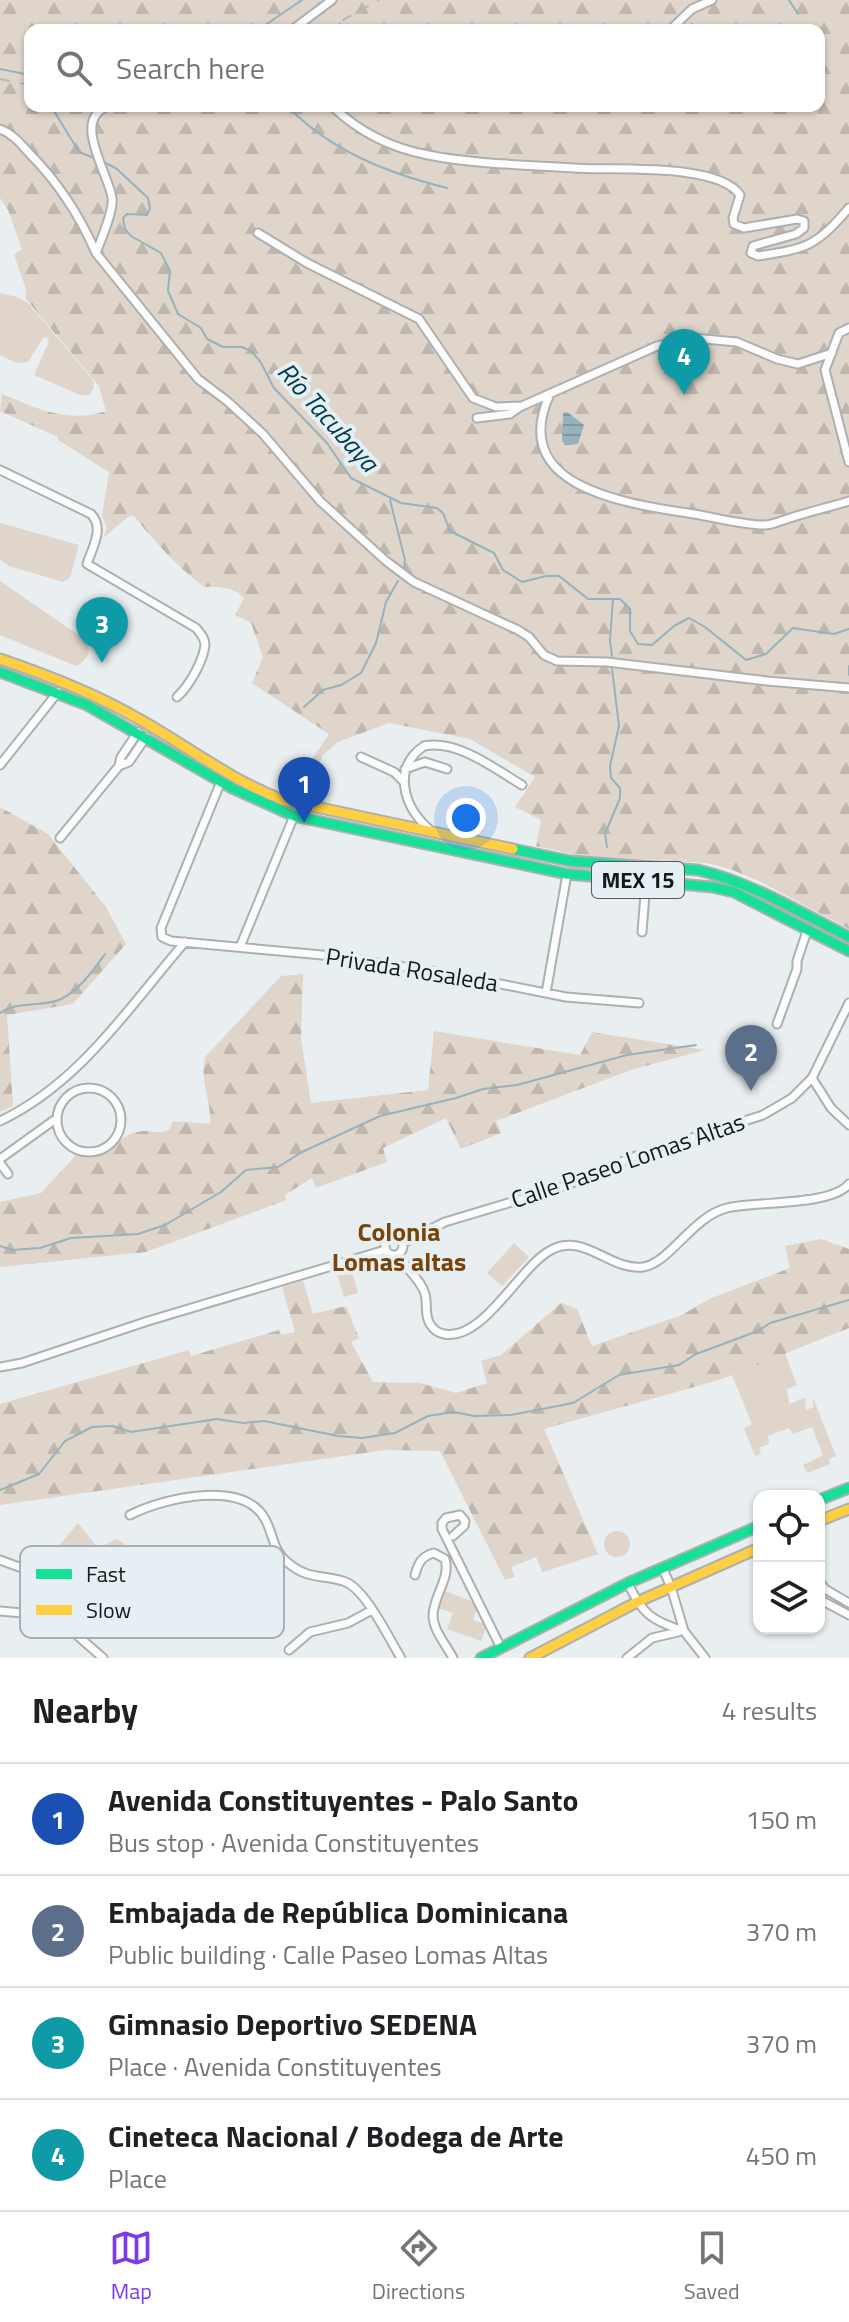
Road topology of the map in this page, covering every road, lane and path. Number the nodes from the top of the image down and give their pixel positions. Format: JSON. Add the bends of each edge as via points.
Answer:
{"nodes":[{"id":1,"x":332,"y":0,"type":"edge"},
{"id":2,"x":712,"y":0,"type":"edge"},
{"id":3,"x":300,"y":24,"type":"edge"},
{"id":4,"x":676,"y":24,"type":"edge"},
{"id":5,"x":98,"y":112,"type":"edge"},
{"id":6,"x":339,"y":112,"type":"edge"},
{"id":7,"x":0,"y":129,"type":"edge"},
{"id":8,"x":849,"y":208,"type":"edge"},
{"id":9,"x":258,"y":233,"type":"dead end"},
{"id":10,"x":96,"y":253,"type":"junction"},
{"id":11,"x":849,"y":328,"type":"edge"},
{"id":12,"x":832,"y":353,"type":"junction"},
{"id":13,"x":550,"y":394,"type":"junction"},
{"id":14,"x":522,"y":406,"type":"junction"},
{"id":15,"x":849,"y":417,"type":"edge"},
{"id":16,"x":477,"y":418,"type":"dead end"},
{"id":17,"x":838,"y":419,"type":"junction"},
{"id":18,"x":849,"y":462,"type":"edge"},
{"id":19,"x":0,"y":470,"type":"edge"},
{"id":20,"x":849,"y":501,"type":"edge"},
{"id":21,"x":0,"y":659,"type":"edge"},
{"id":22,"x":0,"y":672,"type":"edge"},
{"id":23,"x":849,"y":688,"type":"edge"},
{"id":24,"x":58,"y":692,"type":"junction"},
{"id":25,"x":177,"y":697,"type":"dead end"},
{"id":26,"x":142,"y":734,"type":"junction"},
{"id":27,"x":361,"y":757,"type":"dead end"},
{"id":28,"x":0,"y":765,"type":"edge"},
{"id":29,"x":405,"y":769,"type":"junction"},
{"id":30,"x":447,"y":769,"type":"dead end"},
{"id":31,"x":403,"y":781,"type":"junction"},
{"id":32,"x":220,"y":784,"type":"junction"},
{"id":33,"x":522,"y":785,"type":"dead end"},
{"id":34,"x":410,"y":807,"type":"junction"},
{"id":35,"x":294,"y":816,"type":"junction"},
{"id":36,"x":398,"y":826,"type":"junction"},
{"id":37,"x":433,"y":833,"type":"junction"},
{"id":38,"x":60,"y":838,"type":"dead end"},
{"id":39,"x":567,"y":874,"type":"junction"},
{"id":40,"x":646,"y":881,"type":"junction"},
{"id":41,"x":807,"y":931,"type":"junction"},
{"id":42,"x":642,"y":932,"type":"dead end"},
{"id":43,"x":849,"y":937,"type":"edge"},
{"id":44,"x":185,"y":942,"type":"junction"},
{"id":45,"x":240,"y":947,"type":"junction"},
{"id":46,"x":849,"y":951,"type":"edge"},
{"id":47,"x":546,"y":993,"type":"junction"},
{"id":48,"x":639,"y":1003,"type":"dead end"},
{"id":49,"x":849,"y":1003,"type":"edge"},
{"id":50,"x":777,"y":1024,"type":"dead end"},
{"id":51,"x":70,"y":1076,"type":"junction"},
{"id":52,"x":812,"y":1078,"type":"junction"},
{"id":53,"x":81,"y":1088,"type":"junction"},
{"id":54,"x":57,"y":1118,"type":"junction"},
{"id":55,"x":0,"y":1121,"type":"edge"},
{"id":56,"x":849,"y":1125,"type":"edge"},
{"id":57,"x":0,"y":1161,"type":"edge"},
{"id":58,"x":8,"y":1174,"type":"dead end"},
{"id":59,"x":849,"y":1184,"type":"edge"},
{"id":60,"x":403,"y":1243,"type":"junction"},
{"id":61,"x":385,"y":1250,"type":"junction"},
{"id":62,"x":398,"y":1254,"type":"junction"},
{"id":63,"x":3,"y":1368,"type":"edge"},
{"id":64,"x":849,"y":1488,"type":"edge"},
{"id":65,"x":825,"y":1498,"type":"edge"},
{"id":66,"x":849,"y":1509,"type":"edge"},
{"id":67,"x":130,"y":1515,"type":"dead end"},
{"id":68,"x":825,"y":1519,"type":"edge"},
{"id":69,"x":753,"y":1529,"type":"edge"},
{"id":70,"x":453,"y":1536,"type":"dead end"},
{"id":71,"x":275,"y":1546,"type":"edge"},
{"id":72,"x":753,"y":1551,"type":"edge"},
{"id":73,"x":0,"y":1560,"type":"edge"},
{"id":74,"x":284,"y":1560,"type":"edge"},
{"id":75,"x":19,"y":1567,"type":"dead end"},
{"id":76,"x":662,"y":1567,"type":"junction"},
{"id":77,"x":415,"y":1575,"type":"dead end"},
{"id":78,"x":628,"y":1583,"type":"junction"},
{"id":79,"x":671,"y":1587,"type":"junction"},
{"id":80,"x":825,"y":1589,"type":"edge"},
{"id":81,"x":637,"y":1602,"type":"junction"},
{"id":82,"x":825,"y":1602,"type":"edge"},
{"id":83,"x":849,"y":1603,"type":"edge"},
{"id":84,"x":372,"y":1610,"type":"junction"},
{"id":85,"x":0,"y":1611,"type":"edge"},
{"id":86,"x":20,"y":1613,"type":"edge"},
{"id":87,"x":849,"y":1615,"type":"edge"},
{"id":88,"x":684,"y":1631,"type":"junction"},
{"id":89,"x":80,"y":1638,"type":"edge"},
{"id":90,"x":289,"y":1650,"type":"dead end"},
{"id":91,"x":498,"y":1653,"type":"edge"},
{"id":92,"x":103,"y":1658,"type":"edge"},
{"id":93,"x":401,"y":1658,"type":"edge"},
{"id":94,"x":453,"y":1658,"type":"edge"},
{"id":95,"x":481,"y":1658,"type":"edge"},
{"id":96,"x":530,"y":1658,"type":"edge"},
{"id":97,"x":627,"y":1658,"type":"edge"},
{"id":98,"x":705,"y":1658,"type":"edge"}],
"edges":[{"from":1,"to":3,"type":"street"},
{"from":2,"to":4,"type":"street"},
{"from":5,"to":10,"type":"street","via":[[93,120],[95,151],[113,201]]},
{"from":6,"to":8,"type":"street","via":[[362,132],[429,156],[578,169],[660,168],[735,187],[740,195],[734,224],[744,228],[804,221],[796,234],[753,246],[751,253],[758,256],[808,246],[823,238]]},
{"from":7,"to":10,"type":"street","via":[[51,175],[80,215]]},
{"from":9,"to":14,"type":"street","via":[[419,319],[473,398],[496,407]]},
{"from":10,"to":23,"type":"street","via":[[198,379],[263,434],[320,501],[414,582],[518,630],[557,661]]},
{"from":11,"to":12,"type":"street","via":[[839,333]]},
{"from":12,"to":13,"type":"street","via":[[798,364],[737,342],[693,338],[657,346]]},
{"from":12,"to":17,"type":"street","via":[[825,370]]},
{"from":13,"to":14,"type":"street"},
{"from":13,"to":20,"type":"street","via":[[541,414],[547,458],[578,484],[624,503],[766,525]]},
{"from":14,"to":16,"type":"street","via":[[510,414]]},
{"from":15,"to":17,"type":"street"},
{"from":17,"to":18,"type":"street"},
{"from":19,"to":25,"type":"street","via":[[91,514],[99,528],[87,564],[196,628],[205,645]]},
{"from":21,"to":36,"type":"main road","number":"MEX 15","via":[[110,704],[270,796]]},
{"from":22,"to":24,"type":"main road","number":"MEX 15"},
{"from":24,"to":26,"type":"main road","number":"MEX 15"},
{"from":24,"to":28,"type":"street"},
{"from":26,"to":32,"type":"main road","number":"MEX 15"},
{"from":26,"to":38,"type":"street"},
{"from":27,"to":31,"type":"street"},
{"from":29,"to":30,"type":"street","via":[[425,762]]},
{"from":29,"to":31,"type":"street"},
{"from":29,"to":33,"type":"street","via":[[420,748],[443,744]]},
{"from":31,"to":34,"type":"street"},
{"from":32,"to":35,"type":"main road","number":"MEX 15"},
{"from":32,"to":44,"type":"street","via":[[161,928],[162,937]]},
{"from":34,"to":36,"type":"street"},
{"from":34,"to":37,"type":"street"},
{"from":35,"to":39,"type":"main road","number":"MEX 15"},
{"from":35,"to":45,"type":"street"},
{"from":36,"to":37,"type":"main road","number":"MEX 15"},
{"from":37,"to":43,"type":"main road","number":"MEX 15","via":[[570,861],[717,874],[758,889]]},
{"from":39,"to":40,"type":"main road","number":"MEX 15"},
{"from":39,"to":47,"type":"street"},
{"from":40,"to":41,"type":"main road","number":"MEX 15","via":[[734,892]]},
{"from":40,"to":42,"type":"street"},
{"from":41,"to":46,"type":"main road","number":"MEX 15"},
{"from":41,"to":50,"type":"street"},
{"from":44,"to":45,"type":"street","name":"Privada Rosaleda"},
{"from":44,"to":51,"type":"street"},
{"from":45,"to":47,"type":"street","name":"Privada Rosaleda","via":[[333,956]]},
{"from":47,"to":48,"type":"street","name":"Privada Rosaleda"},
{"from":49,"to":52,"type":"street","name":"Calle Paseo Lomas Altas"},
{"from":51,"to":53,"type":"street"},
{"from":51,"to":55,"type":"street","via":[[38,1102]]},
{"from":52,"to":56,"type":"street"},
{"from":52,"to":60,"type":"street","name":"Calle Paseo Lomas Altas","via":[[763,1115],[633,1157],[565,1186],[454,1218]]},
{"from":53,"to":54,"type":"street","via":[[64,1099]]},
{"from":53,"to":54,"type":"street","via":[[101,1090],[117,1102],[122,1122],[115,1141],[98,1152],[78,1150],[62,1138]]},
{"from":54,"to":57,"type":"street"},
{"from":57,"to":58,"type":"street"},
{"from":59,"to":62,"type":"street","via":[[825,1197],[712,1213],[659,1259],[641,1267],[564,1245],[537,1260],[476,1324],[450,1334],[431,1326],[425,1293]]},
{"from":60,"to":61,"type":"street","via":[[390,1237]]},
{"from":60,"to":62,"type":"street"},
{"from":61,"to":62,"type":"street"},
{"from":61,"to":63,"type":"street"},
{"from":64,"to":65,"type":"main road"},
{"from":66,"to":68,"type":"main road"},
{"from":67,"to":71,"type":"street","via":[[176,1499],[243,1499],[265,1519]]},
{"from":69,"to":76,"type":"main road"},
{"from":70,"to":91,"type":"street","via":[[464,1526],[460,1515],[446,1518],[442,1529]]},
{"from":72,"to":79,"type":"main road"},
{"from":73,"to":75,"type":"street"},
{"from":74,"to":84,"type":"street","via":[[309,1576],[351,1585]]},
{"from":76,"to":78,"type":"main road"},
{"from":76,"to":79,"type":"street"},
{"from":77,"to":94,"type":"street","via":[[427,1555],[445,1559],[433,1615]]},
{"from":78,"to":81,"type":"street"},
{"from":78,"to":91,"type":"main road"},
{"from":79,"to":81,"type":"main road"},
{"from":79,"to":88,"type":"street"},
{"from":80,"to":83,"type":"street"},
{"from":81,"to":88,"type":"street","via":[[656,1621]]},
{"from":81,"to":96,"type":"main road"},
{"from":82,"to":87,"type":"street"},
{"from":84,"to":90,"type":"street","via":[[348,1623],[310,1632]]},
{"from":84,"to":93,"type":"street"},
{"from":85,"to":86,"type":"street"},
{"from":88,"to":97,"type":"street","via":[[652,1638]]},
{"from":88,"to":98,"type":"street"},
{"from":89,"to":92,"type":"street"},
{"from":91,"to":95,"type":"main road"}]}
